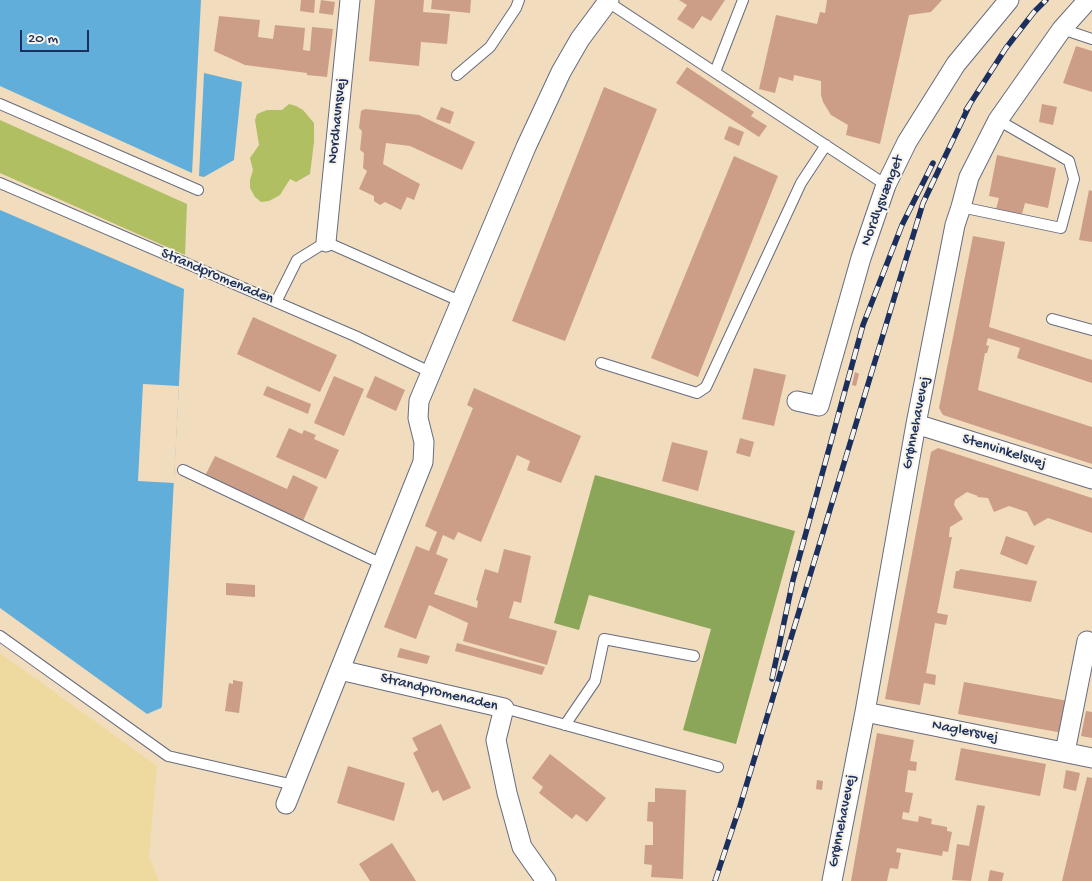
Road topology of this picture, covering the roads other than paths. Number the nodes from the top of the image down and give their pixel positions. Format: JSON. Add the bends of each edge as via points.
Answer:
{"nodes":[{"id":1,"x":350,"y":0,"type":"edge"},
{"id":2,"x":519,"y":0,"type":"edge"},
{"id":3,"x":742,"y":0,"type":"edge"},
{"id":4,"x":1009,"y":0,"type":"edge"},
{"id":5,"x":1088,"y":0,"type":"edge"},
{"id":6,"x":609,"y":1,"type":"edge"},
{"id":7,"x":1062,"y":29,"type":"junction"},
{"id":8,"x":1092,"y":39,"type":"edge"},
{"id":9,"x":715,"y":72,"type":"junction"},
{"id":10,"x":457,"y":75,"type":"dead end"},
{"id":11,"x":0,"y":104,"type":"edge"},
{"id":12,"x":998,"y":120,"type":"junction"},
{"id":13,"x":826,"y":145,"type":"junction"},
{"id":14,"x":0,"y":184,"type":"edge"},
{"id":15,"x":886,"y":185,"type":"junction"},
{"id":16,"x":198,"y":190,"type":"dead end"},
{"id":17,"x":960,"y":207,"type":"junction"},
{"id":18,"x":326,"y":242,"type":"junction"},
{"id":19,"x":276,"y":302,"type":"junction"},
{"id":20,"x":462,"y":302,"type":"junction"},
{"id":21,"x":1052,"y":319,"type":"dead end"},
{"id":22,"x":1092,"y":330,"type":"edge"},
{"id":23,"x":601,"y":363,"type":"dead end"},
{"id":24,"x":432,"y":372,"type":"junction"},
{"id":25,"x":797,"y":401,"type":"dead end"},
{"id":26,"x":916,"y":424,"type":"junction"},
{"id":27,"x":183,"y":470,"type":"dead end"},
{"id":28,"x":1092,"y":479,"type":"edge"},
{"id":29,"x":382,"y":564,"type":"junction"},
{"id":30,"x":0,"y":636,"type":"edge"},
{"id":31,"x":1088,"y":641,"type":"dead end"},
{"id":32,"x":694,"y":656,"type":"dead end"},
{"id":33,"x":340,"y":670,"type":"junction"},
{"id":34,"x":504,"y":708,"type":"junction"},
{"id":35,"x":864,"y":712,"type":"junction"},
{"id":36,"x":565,"y":725,"type":"junction"},
{"id":37,"x":1065,"y":752,"type":"junction"},
{"id":38,"x":1092,"y":758,"type":"edge"},
{"id":39,"x":718,"y":767,"type":"dead end"},
{"id":40,"x":294,"y":785,"type":"junction"},
{"id":41,"x":286,"y":804,"type":"dead end"},
{"id":42,"x":546,"y":881,"type":"edge"},
{"id":43,"x":832,"y":881,"type":"edge"}],
"edges":[{"from":1,"to":18,"type":"street","name":"Nordhavnsvej"},
{"from":2,"to":10,"type":"lane","via":[[490,47]]},
{"from":3,"to":9,"type":"lane"},
{"from":4,"to":15,"type":"street","name":"Nordlysvænget","via":[[956,64],[907,142]]},
{"from":5,"to":7,"type":"street","name":"Grønnehavevej"},
{"from":6,"to":9,"type":"lane"},
{"from":6,"to":20,"type":"street","via":[[580,39],[561,72]]},
{"from":7,"to":8,"type":"lane"},
{"from":7,"to":12,"type":"street","name":"Grønnehavevej"},
{"from":9,"to":13,"type":"lane"},
{"from":11,"to":16,"type":"lane"},
{"from":12,"to":17,"type":"street","name":"Grønnehavevej","via":[[970,177]]},
{"from":12,"to":17,"type":"lane","via":[[1070,161],[1074,179],[1061,228]]},
{"from":13,"to":15,"type":"lane"},
{"from":13,"to":23,"type":"lane","via":[[801,183],[706,387],[697,393]]},
{"from":14,"to":19,"type":"lane","name":"Strandpromenaden"},
{"from":15,"to":25,"type":"street","name":"Nordlysvænget","via":[[819,406]]},
{"from":17,"to":26,"type":"street","name":"Grønnehavevej"},
{"from":18,"to":19,"type":"lane","via":[[297,260]]},
{"from":18,"to":20,"type":"lane"},
{"from":19,"to":24,"type":"lane","name":"Strandpromenaden"},
{"from":20,"to":24,"type":"street"},
{"from":21,"to":22,"type":"lane"},
{"from":24,"to":29,"type":"street","via":[[419,401],[423,462]]},
{"from":26,"to":28,"type":"street","name":"Stenvinkelsvej"},
{"from":26,"to":35,"type":"street","name":"Grønnehavevej"},
{"from":27,"to":29,"type":"lane"},
{"from":29,"to":33,"type":"street"},
{"from":30,"to":40,"type":"lane","via":[[168,756]]},
{"from":31,"to":37,"type":"street"},
{"from":32,"to":36,"type":"lane","via":[[604,639],[595,681]]},
{"from":33,"to":34,"type":"street","name":"Strandpromenaden"},
{"from":33,"to":40,"type":"street"},
{"from":34,"to":36,"type":"lane"},
{"from":34,"to":42,"type":"street","name":"Strandpromenaden","via":[[496,740],[507,793],[522,847]]},
{"from":35,"to":37,"type":"street","name":"Naglersvej"},
{"from":35,"to":43,"type":"street","name":"Grønnehavevej"},
{"from":36,"to":39,"type":"lane"},
{"from":37,"to":38,"type":"street","name":"Naglersvej"},
{"from":40,"to":41,"type":"street"}]}
